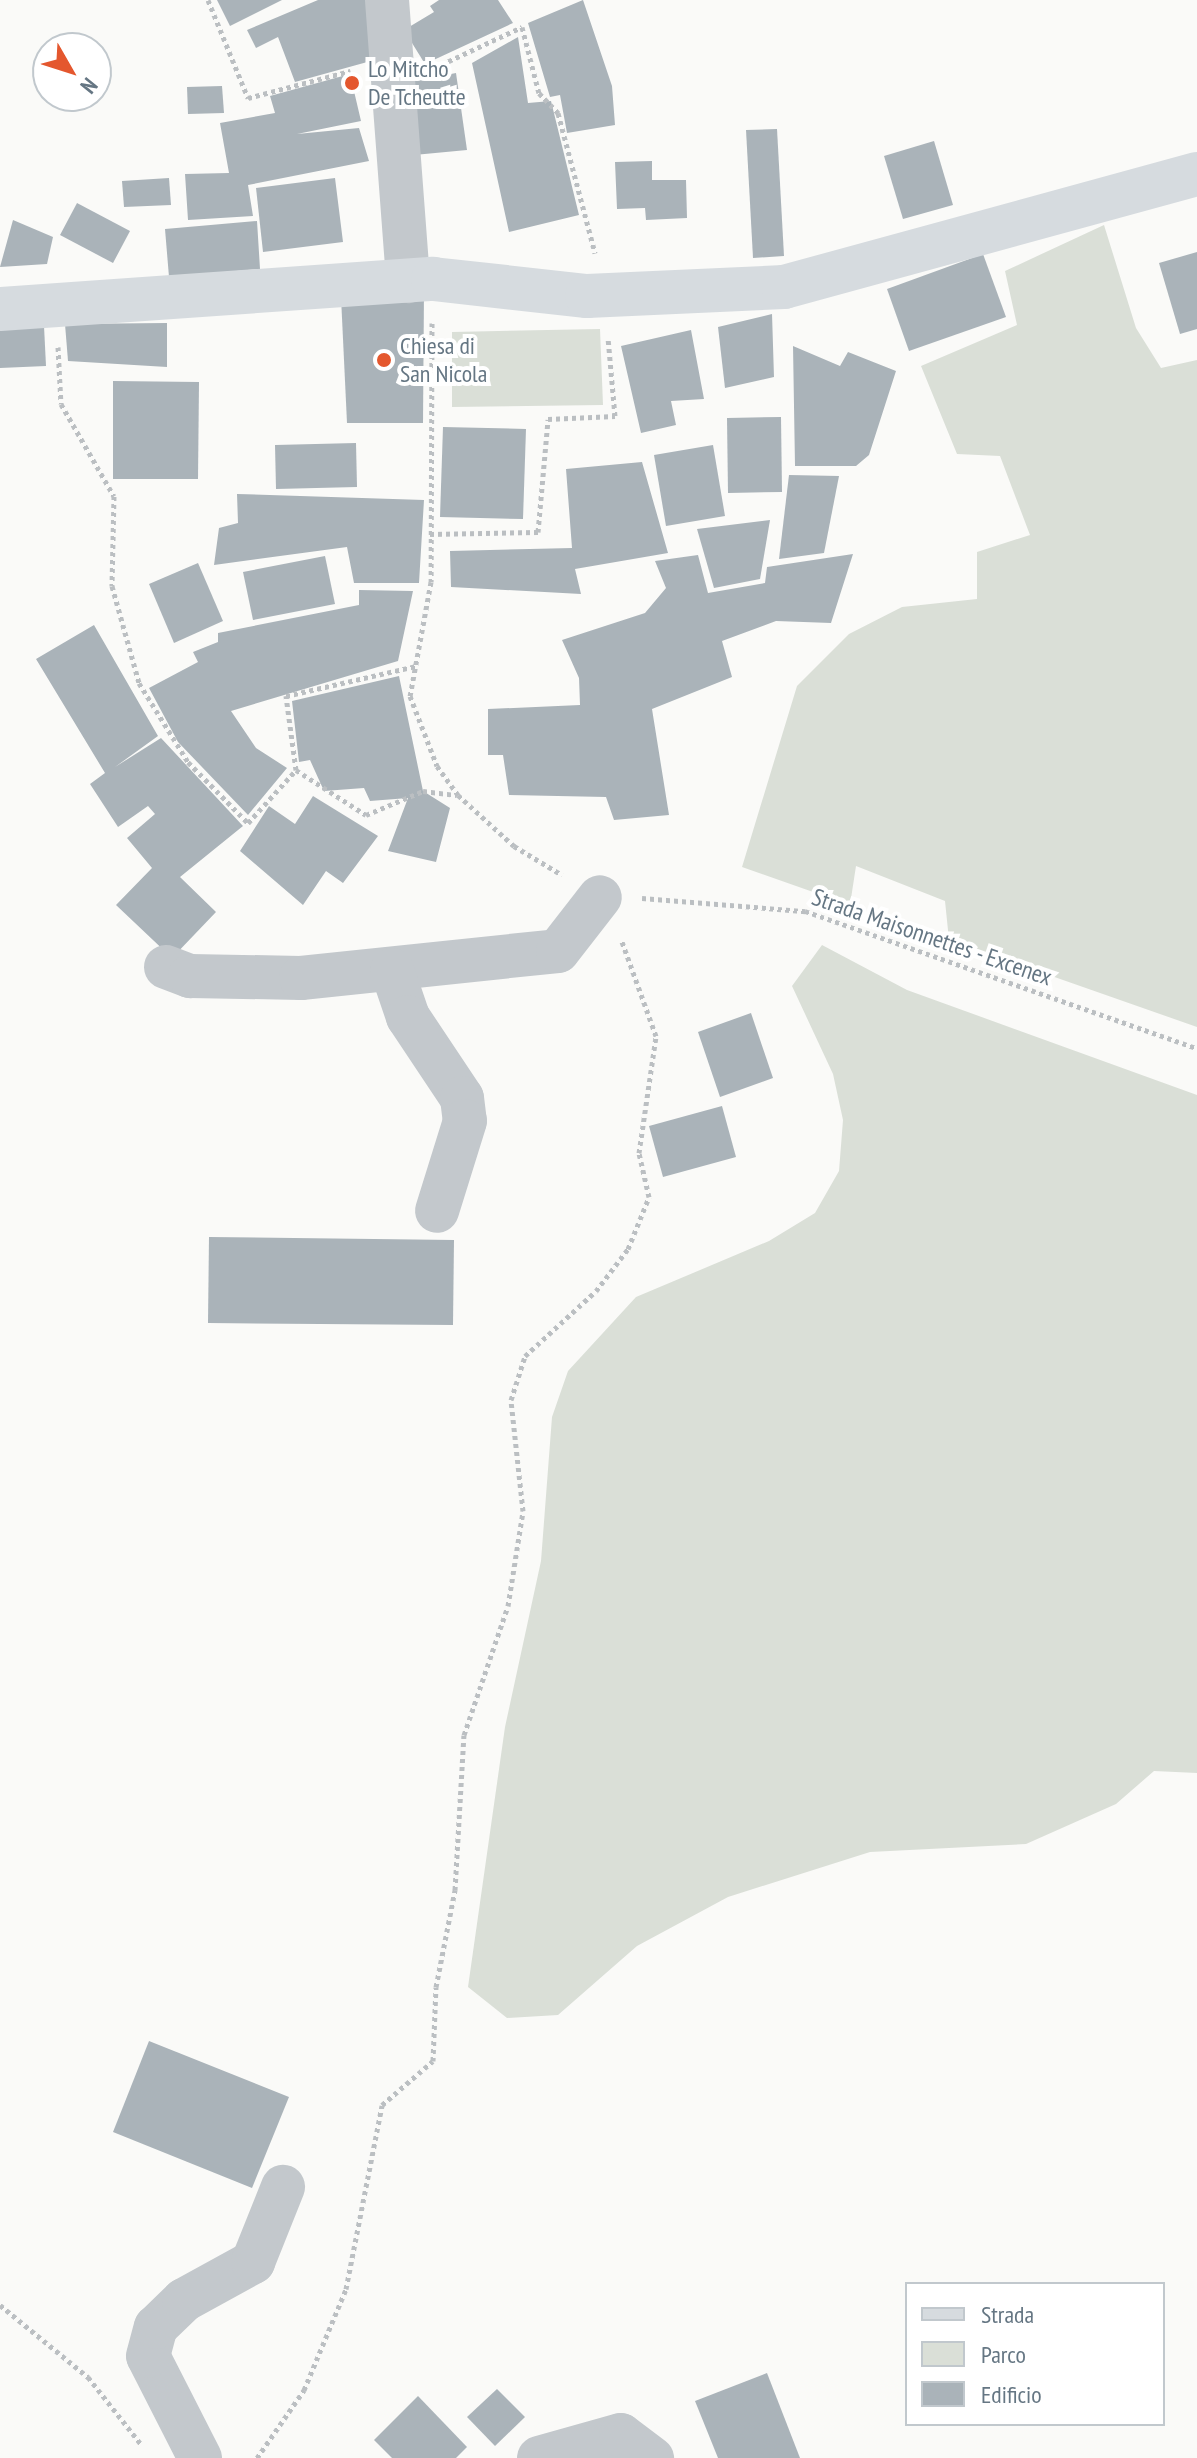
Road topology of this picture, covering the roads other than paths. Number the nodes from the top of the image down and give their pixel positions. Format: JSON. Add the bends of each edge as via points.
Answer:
{"nodes":[{"id":1,"x":387,"y":0,"type":"edge"},
{"id":2,"x":1197,"y":174,"type":"edge"},
{"id":3,"x":420,"y":280,"type":"junction"},
{"id":4,"x":0,"y":309,"type":"edge"},
{"id":5,"x":600,"y":897,"type":"road end"},
{"id":6,"x":166,"y":967,"type":"dead end"},
{"id":7,"x":392,"y":970,"type":"junction"},
{"id":8,"x":437,"y":1211,"type":"dead end"},
{"id":9,"x":283,"y":2187,"type":"dead end"},
{"id":10,"x":200,"y":2458,"type":"edge"},
{"id":11,"x":539,"y":2458,"type":"edge"},
{"id":12,"x":652,"y":2458,"type":"edge"}],
"edges":[{"from":1,"to":3,"type":"street"},
{"from":2,"to":3,"type":"main road","via":[[784,287],[605,295]]},
{"from":3,"to":4,"type":"main road"},
{"from":5,"to":7,"type":"street","via":[[558,951]]},
{"from":6,"to":7,"type":"street","via":[[190,976],[301,978]]},
{"from":7,"to":8,"type":"street","via":[[408,1017],[462,1098],[465,1121]]},
{"from":9,"to":10,"type":"street","via":[[253,2262],[184,2300],[156,2327],[148,2356]]},
{"from":11,"to":12,"type":"street","via":[[621,2435]]}]}
